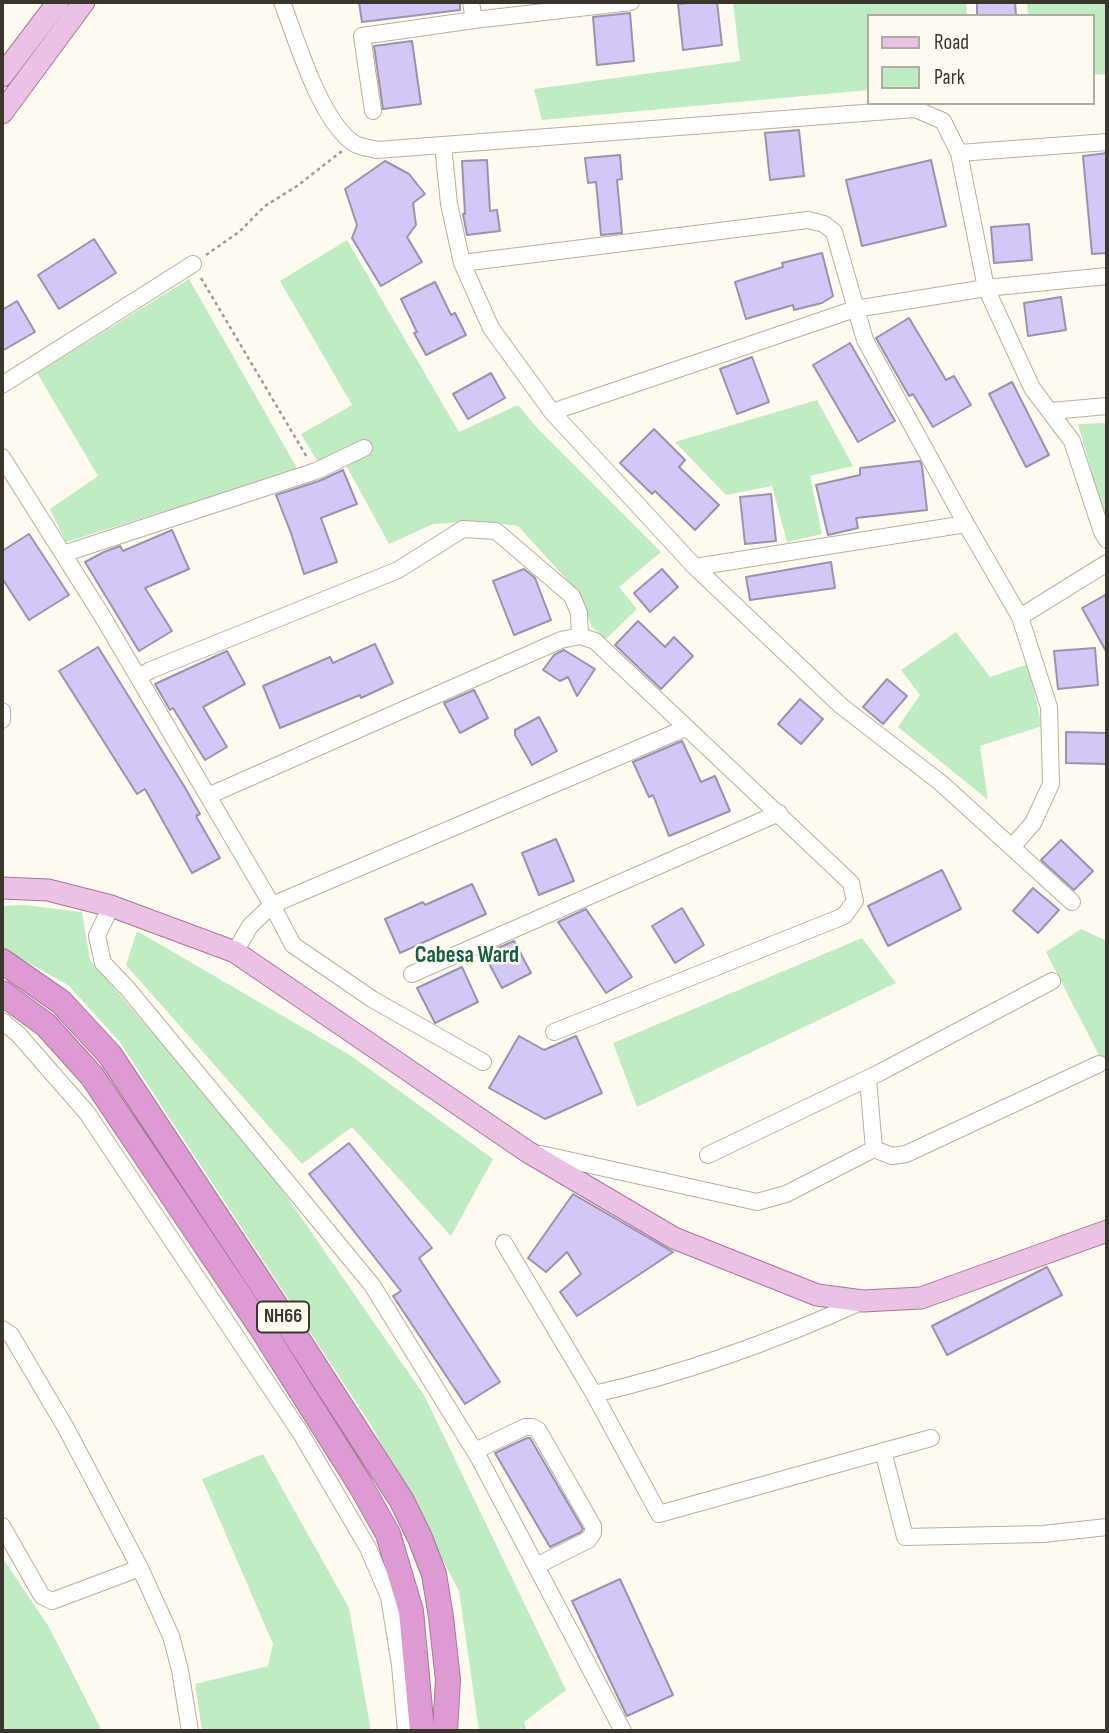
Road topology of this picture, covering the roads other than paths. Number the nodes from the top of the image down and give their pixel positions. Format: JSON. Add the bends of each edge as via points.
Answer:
{"nodes":[{"id":1,"x":58,"y":2,"type":"edge"},
{"id":2,"x":84,"y":2,"type":"edge"},
{"id":3,"x":282,"y":2,"type":"edge"},
{"id":4,"x":471,"y":2,"type":"edge"},
{"id":5,"x":631,"y":2,"type":"edge"},
{"id":6,"x":474,"y":20,"type":"junction"},
{"id":7,"x":2,"y":76,"type":"edge"},
{"id":8,"x":373,"y":111,"type":"dead end"},
{"id":9,"x":2,"y":113,"type":"edge"},
{"id":10,"x":1107,"y":142,"type":"edge"},
{"id":11,"x":443,"y":145,"type":"junction"},
{"id":12,"x":959,"y":152,"type":"junction"},
{"id":13,"x":462,"y":263,"type":"junction"},
{"id":14,"x":193,"y":264,"type":"road end"},
{"id":15,"x":1107,"y":276,"type":"edge"},
{"id":16,"x":986,"y":288,"type":"junction"},
{"id":17,"x":855,"y":309,"type":"junction"},
{"id":18,"x":2,"y":385,"type":"edge"},
{"id":19,"x":1107,"y":406,"type":"edge"},
{"id":20,"x":1051,"y":411,"type":"junction"},
{"id":21,"x":552,"y":412,"type":"junction"},
{"id":22,"x":364,"y":448,"type":"dead end"},
{"id":23,"x":2,"y":457,"type":"edge"},
{"id":24,"x":966,"y":524,"type":"junction"},
{"id":25,"x":1107,"y":540,"type":"edge"},
{"id":26,"x":62,"y":554,"type":"junction"},
{"id":27,"x":1107,"y":563,"type":"edge"},
{"id":28,"x":695,"y":568,"type":"junction"},
{"id":29,"x":1020,"y":617,"type":"junction"},
{"id":30,"x":580,"y":636,"type":"junction"},
{"id":31,"x":138,"y":677,"type":"junction"},
{"id":32,"x":2,"y":711,"type":"edge"},
{"id":33,"x":2,"y":720,"type":"edge"},
{"id":34,"x":686,"y":728,"type":"junction"},
{"id":35,"x":208,"y":796,"type":"junction"},
{"id":36,"x":779,"y":813,"type":"junction"},
{"id":37,"x":1012,"y":846,"type":"junction"},
{"id":38,"x":2,"y":888,"type":"edge"},
{"id":39,"x":1072,"y":902,"type":"dead end"},
{"id":40,"x":272,"y":905,"type":"junction"},
{"id":41,"x":111,"y":906,"type":"junction"},
{"id":42,"x":235,"y":952,"type":"junction"},
{"id":43,"x":2,"y":961,"type":"edge"},
{"id":44,"x":412,"y":974,"type":"dead end"},
{"id":45,"x":1052,"y":981,"type":"dead end"},
{"id":46,"x":2,"y":993,"type":"edge"},
{"id":47,"x":2,"y":1021,"type":"edge"},
{"id":48,"x":554,"y":1032,"type":"dead end"},
{"id":49,"x":483,"y":1062,"type":"dead end"},
{"id":50,"x":1099,"y":1064,"type":"dead end"},
{"id":51,"x":868,"y":1079,"type":"junction"},
{"id":52,"x":874,"y":1149,"type":"junction"},
{"id":53,"x":528,"y":1152,"type":"junction"},
{"id":54,"x":708,"y":1154,"type":"dead end"},
{"id":55,"x":1107,"y":1231,"type":"edge"},
{"id":56,"x":504,"y":1243,"type":"dead end"},
{"id":57,"x":863,"y":1301,"type":"junction"},
{"id":58,"x":2,"y":1329,"type":"edge"},
{"id":59,"x":594,"y":1394,"type":"junction"},
{"id":60,"x":931,"y":1438,"type":"dead end"},
{"id":61,"x":475,"y":1451,"type":"junction"},
{"id":62,"x":883,"y":1451,"type":"junction"},
{"id":63,"x":2,"y":1526,"type":"edge"},
{"id":64,"x":1107,"y":1527,"type":"edge"},
{"id":65,"x":536,"y":1566,"type":"junction"},
{"id":66,"x":140,"y":1567,"type":"junction"},
{"id":67,"x":190,"y":1731,"type":"edge"},
{"id":68,"x":406,"y":1731,"type":"edge"},
{"id":69,"x":439,"y":1731,"type":"edge"},
{"id":70,"x":623,"y":1731,"type":"edge"}],
"edges":[{"from":1,"to":7,"type":"main road"},
{"from":2,"to":9,"type":"main road"},
{"from":3,"to":11,"type":"street","via":[[334,124],[354,144],[377,150]]},
{"from":4,"to":6,"type":"street"},
{"from":5,"to":6,"type":"street"},
{"from":6,"to":8,"type":"street","via":[[362,36]]},
{"from":10,"to":12,"type":"street"},
{"from":11,"to":12,"type":"street","via":[[915,109],[943,121]]},
{"from":11,"to":13,"type":"street"},
{"from":12,"to":16,"type":"street"},
{"from":13,"to":17,"type":"street","via":[[808,220],[824,223],[834,232]]},
{"from":13,"to":21,"type":"street","via":[[491,328]]},
{"from":14,"to":18,"type":"street"},
{"from":15,"to":16,"type":"street"},
{"from":16,"to":17,"type":"street"},
{"from":16,"to":20,"type":"street","via":[[1031,388]]},
{"from":17,"to":21,"type":"street"},
{"from":17,"to":24,"type":"street","via":[[866,340]]},
{"from":19,"to":20,"type":"street"},
{"from":20,"to":25,"type":"street","via":[[1072,441]]},
{"from":21,"to":28,"type":"street"},
{"from":22,"to":26,"type":"street","via":[[316,471]]},
{"from":23,"to":26,"type":"street"},
{"from":24,"to":28,"type":"street"},
{"from":24,"to":29,"type":"street"},
{"from":26,"to":31,"type":"street"},
{"from":27,"to":29,"type":"street"},
{"from":28,"to":37,"type":"street","via":[[841,705]]},
{"from":29,"to":37,"type":"street","via":[[1049,707],[1051,784],[1033,823]]},
{"from":30,"to":31,"type":"street","via":[[579,613],[572,596],[496,531],[463,529],[398,570]]},
{"from":30,"to":34,"type":"street","via":[[595,641]]},
{"from":30,"to":35,"type":"street","via":[[561,640]]},
{"from":31,"to":35,"type":"street"},
{"from":32,"to":33,"type":"street"},
{"from":34,"to":36,"type":"street"},
{"from":34,"to":40,"type":"street"},
{"from":35,"to":40,"type":"street"},
{"from":36,"to":44,"type":"street"},
{"from":36,"to":48,"type":"street","via":[[851,883],[855,901],[844,916]]},
{"from":37,"to":39,"type":"street"},
{"from":38,"to":41,"type":"main road","via":[[48,890]]},
{"from":40,"to":42,"type":"street","via":[[250,926]]},
{"from":40,"to":49,"type":"street","via":[[293,945],[372,999]]},
{"from":41,"to":42,"type":"main road"},
{"from":41,"to":61,"type":"street","via":[[97,936],[103,963],[372,1285]]},
{"from":42,"to":53,"type":"main road"},
{"from":43,"to":69,"type":"highway","number":"NH66","via":[[61,1002],[110,1055],[401,1502],[434,1574],[441,1616],[448,1680]]},
{"from":45,"to":51,"type":"street"},
{"from":46,"to":69,"type":"highway","number":"NH66","via":[[46,1025],[92,1076],[361,1486],[388,1534]]},
{"from":47,"to":68,"type":"street","via":[[86,1113],[300,1432],[368,1548],[389,1597]]},
{"from":50,"to":52,"type":"street","via":[[906,1154],[892,1156]]},
{"from":51,"to":52,"type":"street"},
{"from":51,"to":54,"type":"street"},
{"from":52,"to":53,"type":"street","via":[[786,1194],[757,1202]]},
{"from":53,"to":57,"type":"main road","via":[[674,1238],[817,1295]]},
{"from":55,"to":57,"type":"main road","via":[[921,1298]]},
{"from":56,"to":59,"type":"street"},
{"from":57,"to":59,"type":"street","via":[[718,1358]]},
{"from":58,"to":66,"type":"street","via":[[11,1335],[66,1428]]},
{"from":59,"to":62,"type":"street","via":[[659,1514]]},
{"from":60,"to":62,"type":"street"},
{"from":61,"to":65,"type":"street"},
{"from":61,"to":65,"type":"street","via":[[525,1427],[538,1430],[593,1526],[588,1540]]},
{"from":62,"to":64,"type":"street","via":[[905,1537],[1043,1534]]},
{"from":63,"to":66,"type":"street","via":[[42,1596],[52,1601]]},
{"from":65,"to":70,"type":"street"},
{"from":66,"to":67,"type":"street","via":[[171,1636]]}]}
